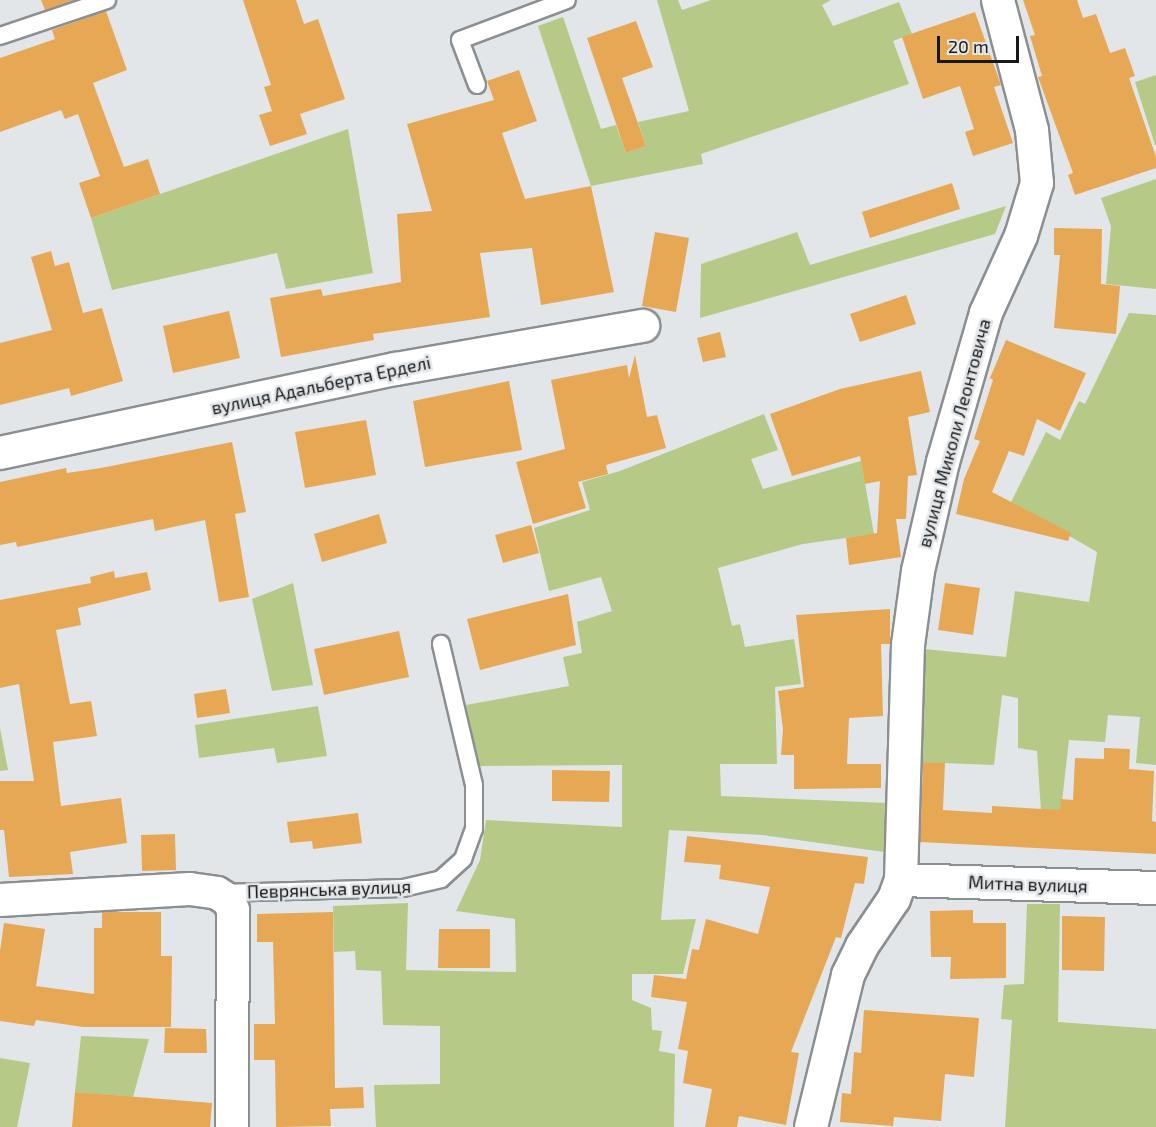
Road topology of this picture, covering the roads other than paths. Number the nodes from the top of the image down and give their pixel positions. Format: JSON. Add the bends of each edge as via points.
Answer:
{"nodes":[{"id":1,"x":107,"y":0,"type":"edge"},
{"id":2,"x":567,"y":0,"type":"edge"},
{"id":3,"x":998,"y":0,"type":"edge"},
{"id":4,"x":0,"y":36,"type":"edge"},
{"id":5,"x":477,"y":85,"type":"dead end"},
{"id":6,"x":643,"y":326,"type":"dead end"},
{"id":7,"x":0,"y":453,"type":"edge"},
{"id":8,"x":441,"y":644,"type":"dead end"},
{"id":9,"x":901,"y":880,"type":"junction"},
{"id":10,"x":1156,"y":888,"type":"edge"},
{"id":11,"x":218,"y":893,"type":"junction"},
{"id":12,"x":0,"y":900,"type":"edge"},
{"id":13,"x":232,"y":1127,"type":"edge"},
{"id":14,"x":811,"y":1127,"type":"edge"}],
"edges":[{"from":1,"to":4,"type":"lane"},
{"from":2,"to":5,"type":"lane","via":[[460,40]]},
{"from":3,"to":9,"type":"street","name":"вулиця Миколи Леонтовича","via":[[1032,130],[1037,183],[1021,236],[986,313],[922,548],[908,645]]},
{"from":6,"to":7,"type":"street","name":"вулиця Адальберта Ерделі","via":[[396,369]]},
{"from":8,"to":11,"type":"lane","name":"Певрянська вулиця","via":[[474,785],[474,829],[463,859],[441,879],[403,888]]},
{"from":9,"to":10,"type":"street","name":"Митна вулиця"},
{"from":9,"to":14,"type":"street","via":[[848,975]]},
{"from":11,"to":12,"type":"street","name":"Певрянська вулиця","via":[[190,889]]},
{"from":11,"to":13,"type":"street","name":"Певрянська вулиця","via":[[233,910]]}]}
